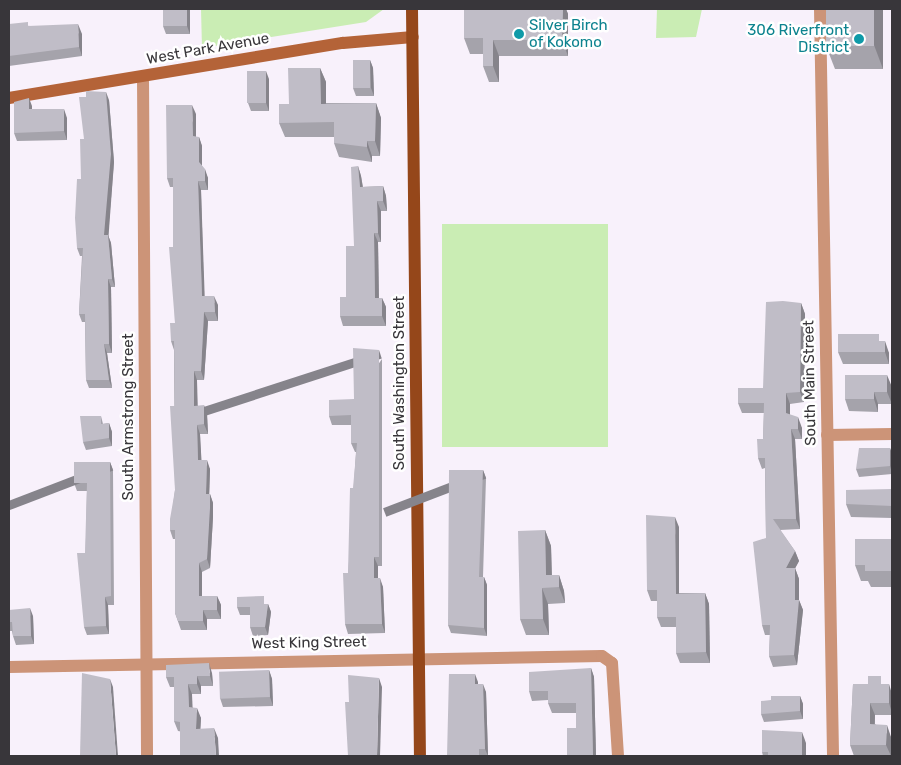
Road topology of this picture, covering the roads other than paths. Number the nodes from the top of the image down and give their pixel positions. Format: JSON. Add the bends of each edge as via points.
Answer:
{"nodes":[{"id":1,"x":412,"y":9,"type":"edge"},
{"id":2,"x":820,"y":9,"type":"edge"},
{"id":3,"x":413,"y":37,"type":"junction"},
{"id":4,"x":143,"y":77,"type":"junction"},
{"id":5,"x":9,"y":98,"type":"edge"},
{"id":6,"x":892,"y":434,"type":"edge"},
{"id":7,"x":827,"y":435,"type":"junction"},
{"id":8,"x":420,"y":658,"type":"junction"},
{"id":9,"x":147,"y":661,"type":"junction"},
{"id":10,"x":9,"y":667,"type":"edge"},
{"id":11,"x":147,"y":756,"type":"edge"},
{"id":12,"x":420,"y":756,"type":"edge"},
{"id":13,"x":618,"y":756,"type":"edge"},
{"id":14,"x":833,"y":756,"type":"edge"}],
"edges":[{"from":1,"to":3,"type":"main road","name":"South Washington Street"},
{"from":2,"to":7,"type":"street","name":"South Main Street"},
{"from":3,"to":4,"type":"main road","name":"West Park Avenue","via":[[343,42]]},
{"from":3,"to":8,"type":"main road","name":"South Washington Street"},
{"from":4,"to":5,"type":"main road","name":"West Park Avenue"},
{"from":4,"to":9,"type":"street","name":"South Armstrong Street"},
{"from":6,"to":7,"type":"street"},
{"from":7,"to":14,"type":"street","name":"South Main Street"},
{"from":8,"to":9,"type":"street","name":"West King Street"},
{"from":8,"to":12,"type":"main road","name":"South Washington Street"},
{"from":8,"to":13,"type":"street","name":"West King Street","via":[[609,658]]},
{"from":9,"to":10,"type":"street","name":"West King Street"},
{"from":9,"to":11,"type":"street","name":"South Armstrong Street"}]}
